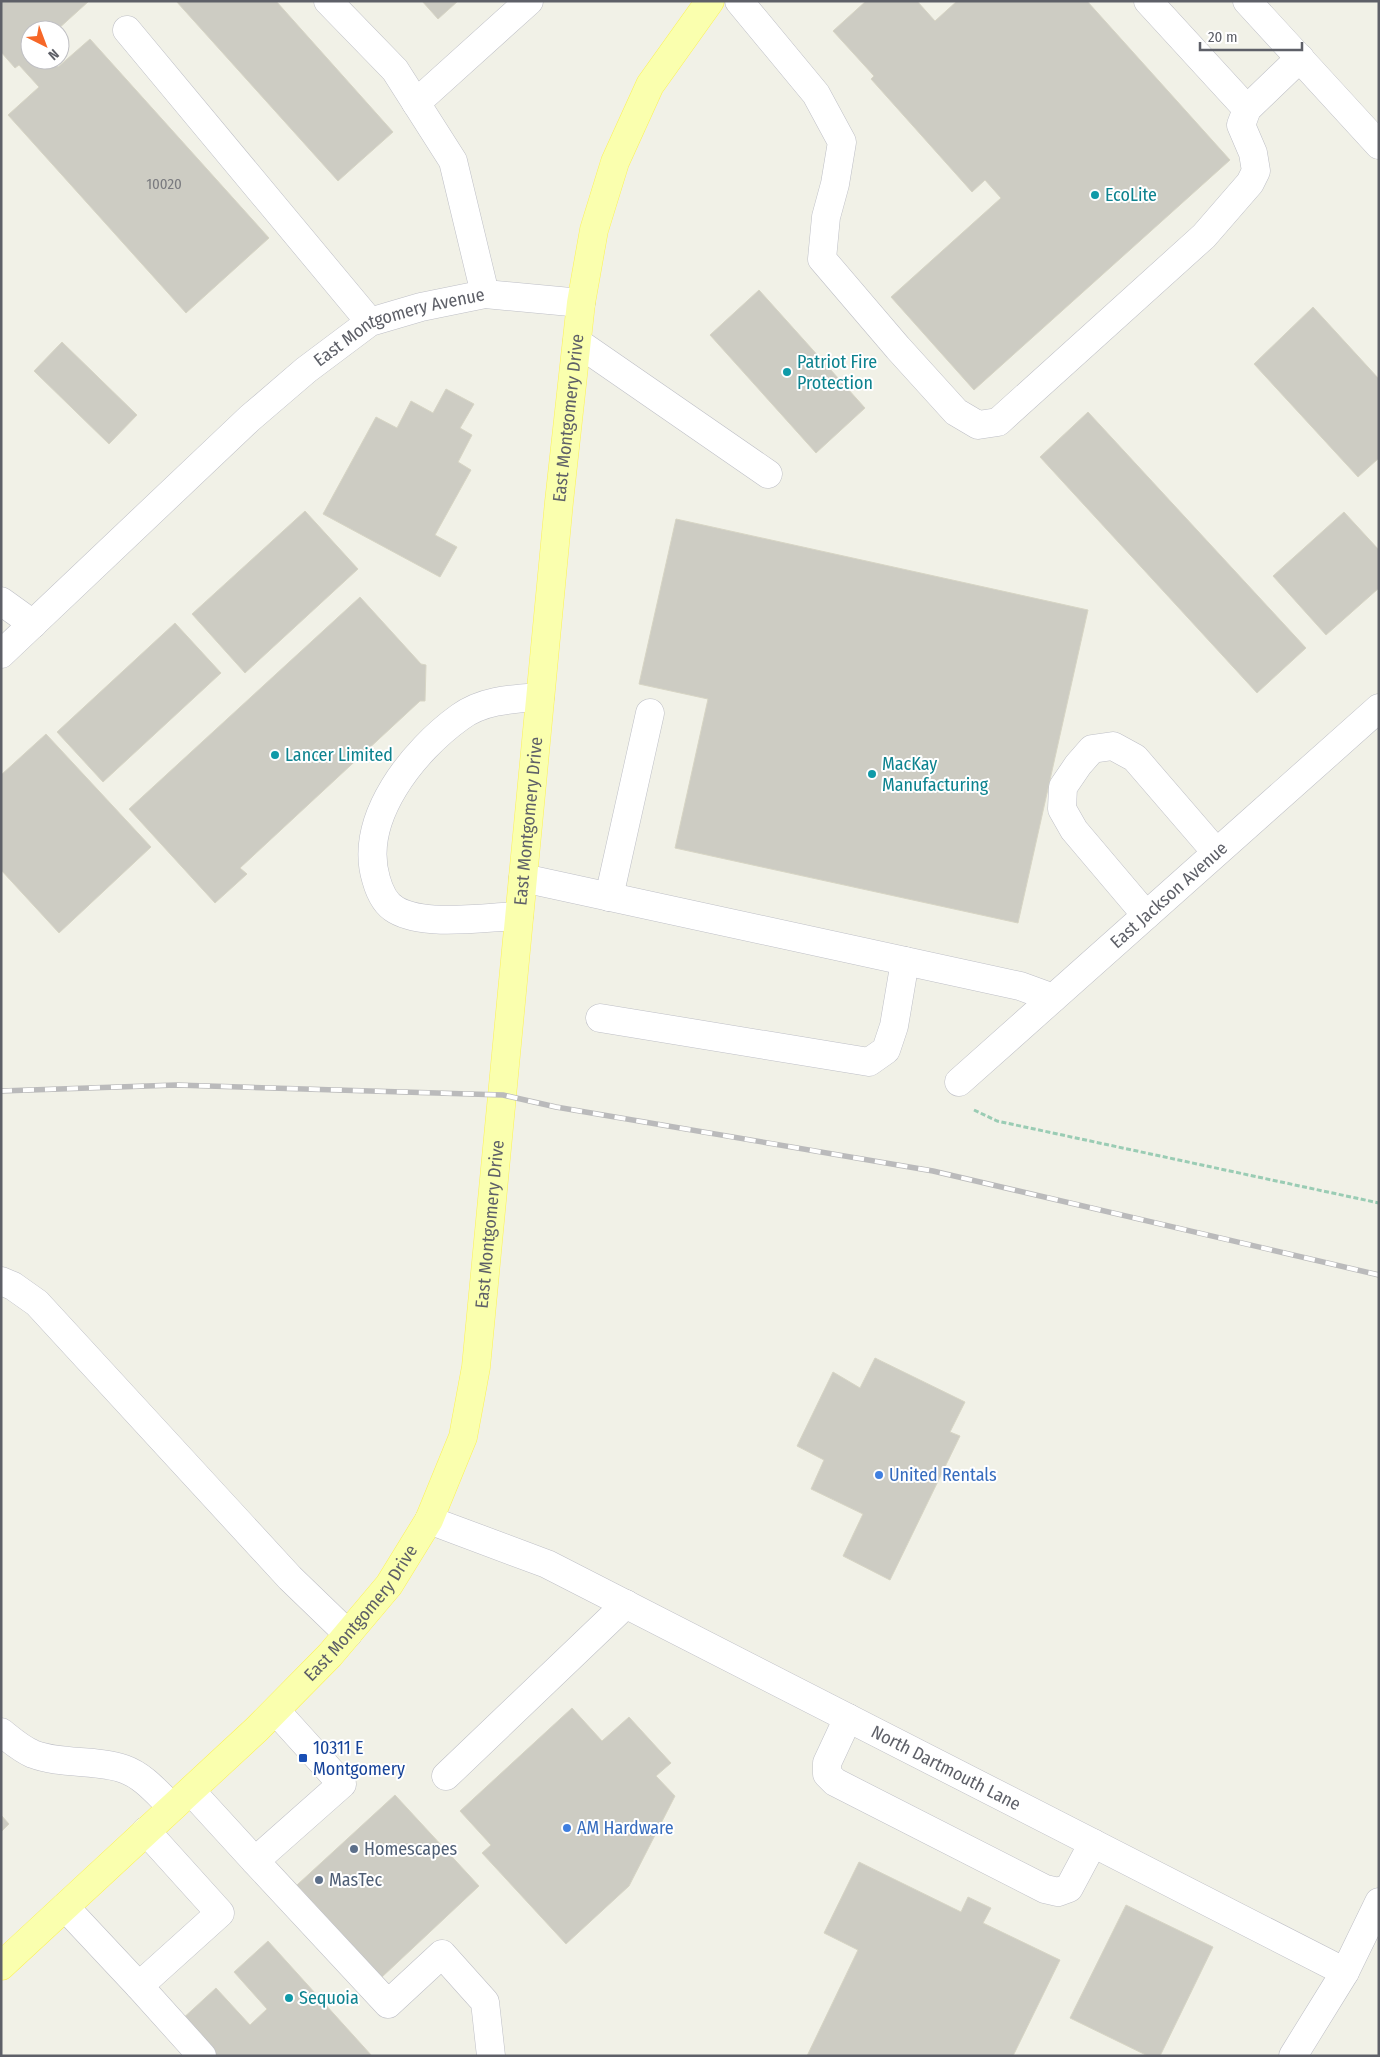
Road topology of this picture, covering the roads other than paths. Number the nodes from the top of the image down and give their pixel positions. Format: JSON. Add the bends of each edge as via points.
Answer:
{"nodes":[{"id":1,"x":328,"y":1,"type":"edge"},
{"id":2,"x":529,"y":1,"type":"edge"},
{"id":3,"x":710,"y":1,"type":"edge"},
{"id":4,"x":739,"y":1,"type":"edge"},
{"id":5,"x":1148,"y":1,"type":"edge"},
{"id":6,"x":1247,"y":1,"type":"edge"},
{"id":7,"x":127,"y":30,"type":"dead end"},
{"id":8,"x":1300,"y":58,"type":"junction"},
{"id":9,"x":416,"y":103,"type":"junction"},
{"id":10,"x":1247,"y":109,"type":"junction"},
{"id":11,"x":1379,"y":144,"type":"edge"},
{"id":12,"x":485,"y":294,"type":"junction"},
{"id":13,"x":581,"y":303,"type":"junction"},
{"id":14,"x":370,"y":322,"type":"junction"},
{"id":15,"x":577,"y":342,"type":"junction"},
{"id":16,"x":768,"y":474,"type":"dead end"},
{"id":17,"x":1,"y":601,"type":"edge"},
{"id":18,"x":33,"y":624,"type":"junction"},
{"id":19,"x":1,"y":654,"type":"edge"},
{"id":20,"x":540,"y":697,"type":"junction"},
{"id":21,"x":1379,"y":708,"type":"edge"},
{"id":22,"x":650,"y":714,"type":"dead end"},
{"id":23,"x":1216,"y":852,"type":"junction"},
{"id":24,"x":523,"y":878,"type":"junction"},
{"id":25,"x":609,"y":897,"type":"junction"},
{"id":26,"x":1146,"y":915,"type":"junction"},
{"id":27,"x":519,"y":916,"type":"junction"},
{"id":28,"x":905,"y":961,"type":"junction"},
{"id":29,"x":1053,"y":998,"type":"junction"},
{"id":30,"x":600,"y":1018,"type":"dead end"},
{"id":31,"x":959,"y":1082,"type":"road end"},
{"id":32,"x":1,"y":1281,"type":"edge"},
{"id":33,"x":429,"y":1520,"type":"junction"},
{"id":34,"x":626,"y":1604,"type":"junction"},
{"id":35,"x":348,"y":1634,"type":"junction"},
{"id":36,"x":276,"y":1710,"type":"junction"},
{"id":37,"x":848,"y":1718,"type":"junction"},
{"id":38,"x":1,"y":1732,"type":"edge"},
{"id":39,"x":446,"y":1776,"type":"dead end"},
{"id":40,"x":182,"y":1799,"type":"junction"},
{"id":41,"x":146,"y":1831,"type":"junction"},
{"id":42,"x":1094,"y":1844,"type":"junction"},
{"id":43,"x":255,"y":1861,"type":"junction"},
{"id":44,"x":1379,"y":1902,"type":"edge"},
{"id":45,"x":65,"y":1907,"type":"junction"},
{"id":46,"x":1,"y":1966,"type":"edge"},
{"id":47,"x":1345,"y":1972,"type":"junction"},
{"id":48,"x":139,"y":1986,"type":"junction"},
{"id":49,"x":202,"y":2056,"type":"edge"},
{"id":50,"x":491,"y":2056,"type":"edge"},
{"id":51,"x":1293,"y":2056,"type":"edge"}],
"edges":[{"from":1,"to":9,"type":"street","via":[[395,70]]},
{"from":2,"to":9,"type":"street"},
{"from":3,"to":13,"type":"main road","via":[[650,85],[615,162],[594,230]]},
{"from":4,"to":10,"type":"street","via":[[816,94],[842,142],[826,217],[822,259],[956,412],[978,425],[998,422],[1204,236],[1250,183],[1256,171],[1242,125]]},
{"from":5,"to":10,"type":"street"},
{"from":6,"to":8,"type":"street"},
{"from":7,"to":14,"type":"street"},
{"from":8,"to":10,"type":"street"},
{"from":8,"to":11,"type":"street"},
{"from":9,"to":12,"type":"street","via":[[453,161]]},
{"from":12,"to":13,"type":"street","name":"East Montgomery Avenue"},
{"from":12,"to":14,"type":"street","name":"East Montgomery Avenue","via":[[421,306]]},
{"from":13,"to":15,"type":"main road","name":"East Montgomery Drive"},
{"from":14,"to":18,"type":"street","name":"East Montgomery Avenue","via":[[250,418]]},
{"from":15,"to":16,"type":"street"},
{"from":15,"to":20,"type":"main road","name":"East Montgomery Drive"},
{"from":17,"to":18,"type":"street"},
{"from":18,"to":19,"type":"street","name":"East Montgomery Avenue"},
{"from":20,"to":24,"type":"main road","name":"East Montgomery Drive"},
{"from":20,"to":27,"type":"street","via":[[500,700],[480,706],[460,716],[434,740],[406,770],[387,798],[376,830],[371,864],[379,890],[394,909],[412,917],[434,920]]},
{"from":21,"to":23,"type":"street","name":"East Jackson Avenue"},
{"from":22,"to":25,"type":"street"},
{"from":23,"to":26,"type":"street","name":"East Jackson Avenue"},
{"from":23,"to":26,"type":"street","via":[[1134,758],[1113,746],[1092,749],[1063,787],[1062,809],[1074,830]]},
{"from":24,"to":25,"type":"street"},
{"from":24,"to":27,"type":"main road","name":"East Montgomery Drive"},
{"from":25,"to":28,"type":"street"},
{"from":26,"to":29,"type":"street","name":"East Jackson Avenue"},
{"from":27,"to":33,"type":"main road","name":"East Montgomery Drive","via":[[476,1367],[463,1437]]},
{"from":28,"to":29,"type":"street","via":[[1020,986]]},
{"from":28,"to":30,"type":"street","via":[[886,1050],[869,1062]]},
{"from":29,"to":31,"type":"street","name":"East Jackson Avenue"},
{"from":32,"to":35,"type":"street","via":[[37,1303],[290,1578]]},
{"from":33,"to":34,"type":"street","name":"North Dartmouth Lane","via":[[547,1564]]},
{"from":33,"to":35,"type":"main road","name":"East Montgomery Drive","via":[[389,1585]]},
{"from":34,"to":37,"type":"street","name":"North Dartmouth Lane"},
{"from":34,"to":39,"type":"street"},
{"from":35,"to":36,"type":"main road","name":"East Montgomery Drive"},
{"from":36,"to":40,"type":"main road","name":"East Montgomery Drive"},
{"from":36,"to":43,"type":"street","via":[[342,1784]]},
{"from":37,"to":42,"type":"street","name":"North Dartmouth Lane"},
{"from":37,"to":42,"type":"street","via":[[827,1763],[827,1774],[835,1782],[1045,1889],[1058,1892],[1069,1888]]},
{"from":38,"to":40,"type":"street","via":[[31,1753],[126,1770]]},
{"from":40,"to":41,"type":"main road","name":"East Montgomery Drive"},
{"from":40,"to":43,"type":"street"},
{"from":41,"to":45,"type":"main road","name":"East Montgomery Drive"},
{"from":41,"to":48,"type":"street","via":[[220,1913]]},
{"from":42,"to":47,"type":"street","name":"North Dartmouth Lane"},
{"from":43,"to":50,"type":"street","via":[[388,2004],[442,1954],[485,2002]]},
{"from":44,"to":47,"type":"street"},
{"from":45,"to":46,"type":"main road","name":"East Montgomery Drive"},
{"from":45,"to":48,"type":"street"},
{"from":47,"to":51,"type":"street"},
{"from":48,"to":49,"type":"street"}]}
